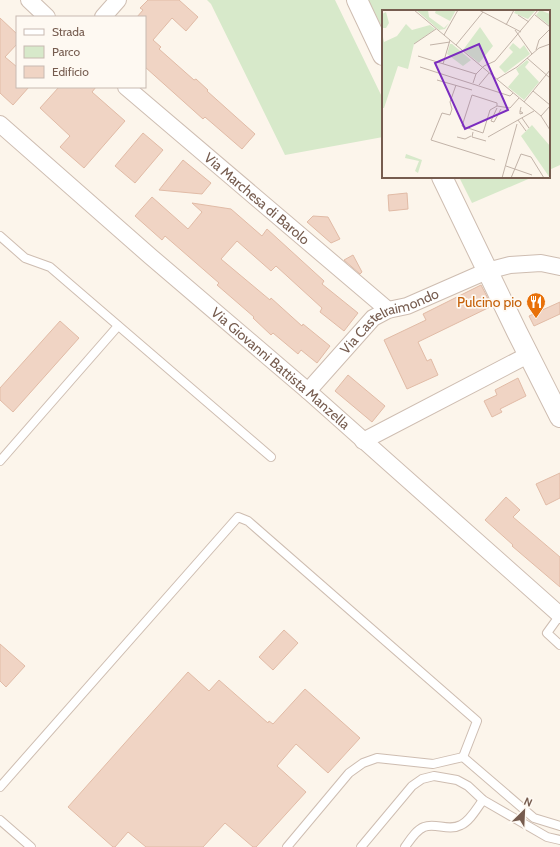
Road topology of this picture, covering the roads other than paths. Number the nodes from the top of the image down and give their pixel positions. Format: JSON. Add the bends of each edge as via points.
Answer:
{"nodes":[{"id":1,"x":29,"y":0,"type":"edge"},
{"id":2,"x":118,"y":0,"type":"edge"},
{"id":3,"x":357,"y":0,"type":"edge"},
{"id":4,"x":46,"y":16,"type":"edge"},
{"id":5,"x":104,"y":16,"type":"edge"},
{"id":6,"x":382,"y":53,"type":"edge"},
{"id":7,"x":127,"y":88,"type":"edge"},
{"id":8,"x":0,"y":124,"type":"edge"},
{"id":9,"x":442,"y":178,"type":"edge"},
{"id":10,"x":0,"y":236,"type":"edge"},
{"id":11,"x":560,"y":267,"type":"edge"},
{"id":12,"x":487,"y":270,"type":"junction"},
{"id":13,"x":388,"y":310,"type":"junction"},
{"id":14,"x":118,"y":326,"type":"junction"},
{"id":15,"x":528,"y":355,"type":"junction"},
{"id":16,"x":308,"y":391,"type":"junction"},
{"id":17,"x":560,"y":417,"type":"edge"},
{"id":18,"x":363,"y":441,"type":"junction"},
{"id":19,"x":271,"y":457,"type":"dead end"},
{"id":20,"x":0,"y":461,"type":"edge"},
{"id":21,"x":560,"y":615,"type":"edge"},
{"id":22,"x":560,"y":645,"type":"edge"},
{"id":23,"x":463,"y":757,"type":"junction"},
{"id":24,"x":0,"y":787,"type":"edge"},
{"id":25,"x":483,"y":800,"type":"junction"},
{"id":26,"x":0,"y":820,"type":"edge"},
{"id":27,"x":560,"y":826,"type":"edge"},
{"id":28,"x":560,"y":840,"type":"edge"},
{"id":29,"x":31,"y":847,"type":"edge"},
{"id":30,"x":287,"y":847,"type":"edge"},
{"id":31,"x":361,"y":847,"type":"edge"},
{"id":32,"x":405,"y":847,"type":"edge"}],
"edges":[{"from":1,"to":4,"type":"street"},
{"from":2,"to":5,"type":"street"},
{"from":3,"to":6,"type":"street"},
{"from":7,"to":13,"type":"street","name":"Via Marchesa di Barolo"},
{"from":8,"to":16,"type":"street","name":"Via Giovanni Battista Manzella"},
{"from":9,"to":12,"type":"street"},
{"from":10,"to":14,"type":"lane","via":[[25,258],[50,267]]},
{"from":11,"to":12,"type":"street","name":"Via Castelraimondo","via":[[541,263],[510,265]]},
{"from":12,"to":13,"type":"street","name":"Via Castelraimondo","via":[[407,306]]},
{"from":12,"to":15,"type":"street"},
{"from":13,"to":16,"type":"street","name":"Via Castelraimondo","via":[[373,318]]},
{"from":14,"to":19,"type":"lane"},
{"from":14,"to":20,"type":"lane"},
{"from":15,"to":17,"type":"street"},
{"from":15,"to":18,"type":"street"},
{"from":16,"to":18,"type":"street","name":"Via Giovanni Battista Manzella"},
{"from":18,"to":21,"type":"street","name":"Via Giovanni Battista Manzella"},
{"from":21,"to":22,"type":"lane","via":[[547,634]]},
{"from":23,"to":24,"type":"lane","via":[[477,721],[248,521],[238,517]]},
{"from":23,"to":27,"type":"lane","via":[[534,818]]},
{"from":23,"to":30,"type":"lane","via":[[433,764],[378,758],[363,763],[349,773]]},
{"from":25,"to":28,"type":"lane","via":[[547,837]]},
{"from":25,"to":31,"type":"lane","via":[[457,780],[434,776],[422,779],[412,786]]},
{"from":25,"to":32,"type":"lane","via":[[462,825],[454,828],[426,826]]},
{"from":26,"to":29,"type":"lane"}]}
